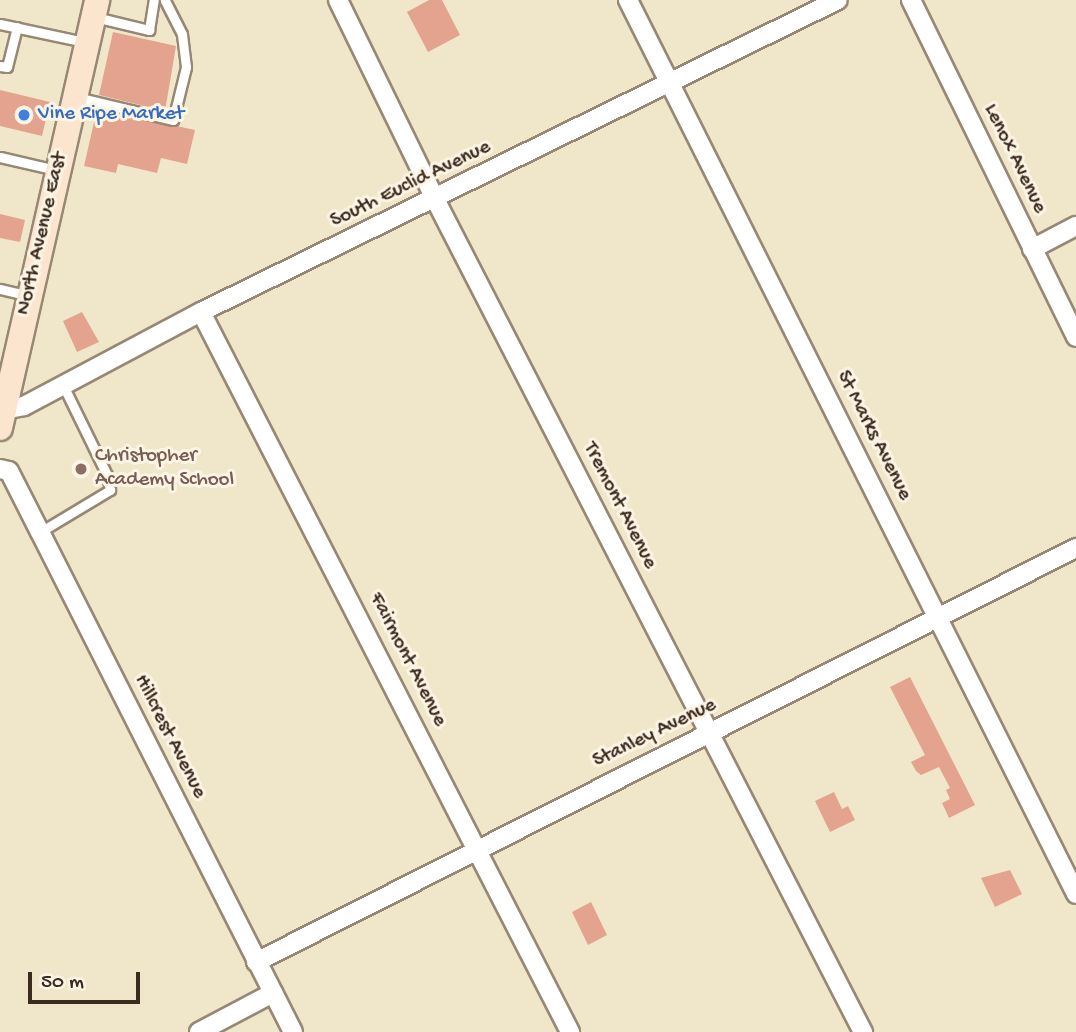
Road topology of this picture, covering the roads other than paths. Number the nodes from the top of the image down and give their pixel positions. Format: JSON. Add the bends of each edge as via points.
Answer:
{"nodes":[{"id":1,"x":154,"y":0,"type":"edge"},
{"id":2,"x":165,"y":0,"type":"edge"},
{"id":3,"x":338,"y":0,"type":"edge"},
{"id":4,"x":628,"y":0,"type":"edge"},
{"id":5,"x":838,"y":0,"type":"edge"},
{"id":6,"x":911,"y":0,"type":"edge"},
{"id":7,"x":95,"y":8,"type":"edge"},
{"id":8,"x":0,"y":24,"type":"edge"},
{"id":9,"x":17,"y":27,"type":"junction"},
{"id":10,"x":87,"y":42,"type":"junction"},
{"id":11,"x":0,"y":66,"type":"edge"},
{"id":12,"x":670,"y":85,"type":"junction"},
{"id":13,"x":74,"y":97,"type":"junction"},
{"id":14,"x":0,"y":157,"type":"edge"},
{"id":15,"x":57,"y":170,"type":"junction"},
{"id":16,"x":435,"y":199,"type":"junction"},
{"id":17,"x":1076,"y":226,"type":"edge"},
{"id":18,"x":1032,"y":249,"type":"junction"},
{"id":19,"x":0,"y":289,"type":"edge"},
{"id":20,"x":29,"y":295,"type":"junction"},
{"id":21,"x":201,"y":312,"type":"junction"},
{"id":22,"x":1076,"y":337,"type":"edge"},
{"id":23,"x":63,"y":384,"type":"junction"},
{"id":24,"x":1,"y":416,"type":"edge"},
{"id":25,"x":0,"y":469,"type":"edge"},
{"id":26,"x":40,"y":533,"type":"junction"},
{"id":27,"x":1076,"y":548,"type":"edge"},
{"id":28,"x":938,"y":617,"type":"junction"},
{"id":29,"x":710,"y":733,"type":"junction"},
{"id":30,"x":478,"y":846,"type":"junction"},
{"id":31,"x":1076,"y":894,"type":"edge"},
{"id":32,"x":256,"y":962,"type":"junction"},
{"id":33,"x":273,"y":993,"type":"junction"},
{"id":34,"x":199,"y":1032,"type":"edge"},
{"id":35,"x":293,"y":1032,"type":"edge"},
{"id":36,"x":570,"y":1032,"type":"edge"},
{"id":37,"x":863,"y":1032,"type":"edge"}],
"edges":[{"from":1,"to":7,"type":"lane","via":[[149,30]]},
{"from":2,"to":13,"type":"lane","via":[[182,34],[186,67],[173,120]]},
{"from":3,"to":16,"type":"street","name":"Tremont Avenue"},
{"from":4,"to":12,"type":"street","name":"St Marks Avenue"},
{"from":5,"to":12,"type":"street","name":"South Euclid Avenue"},
{"from":6,"to":18,"type":"street","name":"Lenox Avenue"},
{"from":7,"to":10,"type":"main road","name":"North Avenue East"},
{"from":8,"to":9,"type":"lane"},
{"from":9,"to":10,"type":"lane"},
{"from":9,"to":11,"type":"lane","via":[[7,67]]},
{"from":10,"to":13,"type":"main road","name":"North Avenue East"},
{"from":12,"to":16,"type":"street","name":"South Euclid Avenue"},
{"from":12,"to":28,"type":"street","name":"St Marks Avenue"},
{"from":13,"to":15,"type":"main road","name":"North Avenue East"},
{"from":14,"to":15,"type":"lane"},
{"from":15,"to":20,"type":"main road","name":"North Avenue East"},
{"from":16,"to":21,"type":"street","name":"South Euclid Avenue"},
{"from":16,"to":29,"type":"street","name":"Tremont Avenue"},
{"from":17,"to":18,"type":"street"},
{"from":18,"to":22,"type":"street","name":"Lenox Avenue"},
{"from":19,"to":20,"type":"lane"},
{"from":20,"to":24,"type":"main road","name":"North Avenue East"},
{"from":21,"to":23,"type":"street","name":"South Euclid Avenue"},
{"from":21,"to":30,"type":"street","name":"Fairmont Avenue"},
{"from":23,"to":24,"type":"street","name":"South Euclid Avenue"},
{"from":23,"to":26,"type":"lane","via":[[110,490]]},
{"from":25,"to":26,"type":"street","name":"Hillcrest Avenue","via":[[9,471]]},
{"from":26,"to":32,"type":"street","name":"Hillcrest Avenue"},
{"from":27,"to":28,"type":"street","name":"Stanley Avenue"},
{"from":28,"to":29,"type":"street","name":"Stanley Avenue"},
{"from":28,"to":31,"type":"street","name":"St Marks Avenue"},
{"from":29,"to":30,"type":"street","name":"Stanley Avenue"},
{"from":29,"to":37,"type":"street","name":"Tremont Avenue"},
{"from":30,"to":32,"type":"street","name":"Stanley Avenue"},
{"from":30,"to":36,"type":"street","name":"Fairmont Avenue"},
{"from":32,"to":33,"type":"street","name":"Hillcrest Avenue"},
{"from":33,"to":34,"type":"street"},
{"from":33,"to":35,"type":"street","name":"Hillcrest Avenue"}]}
